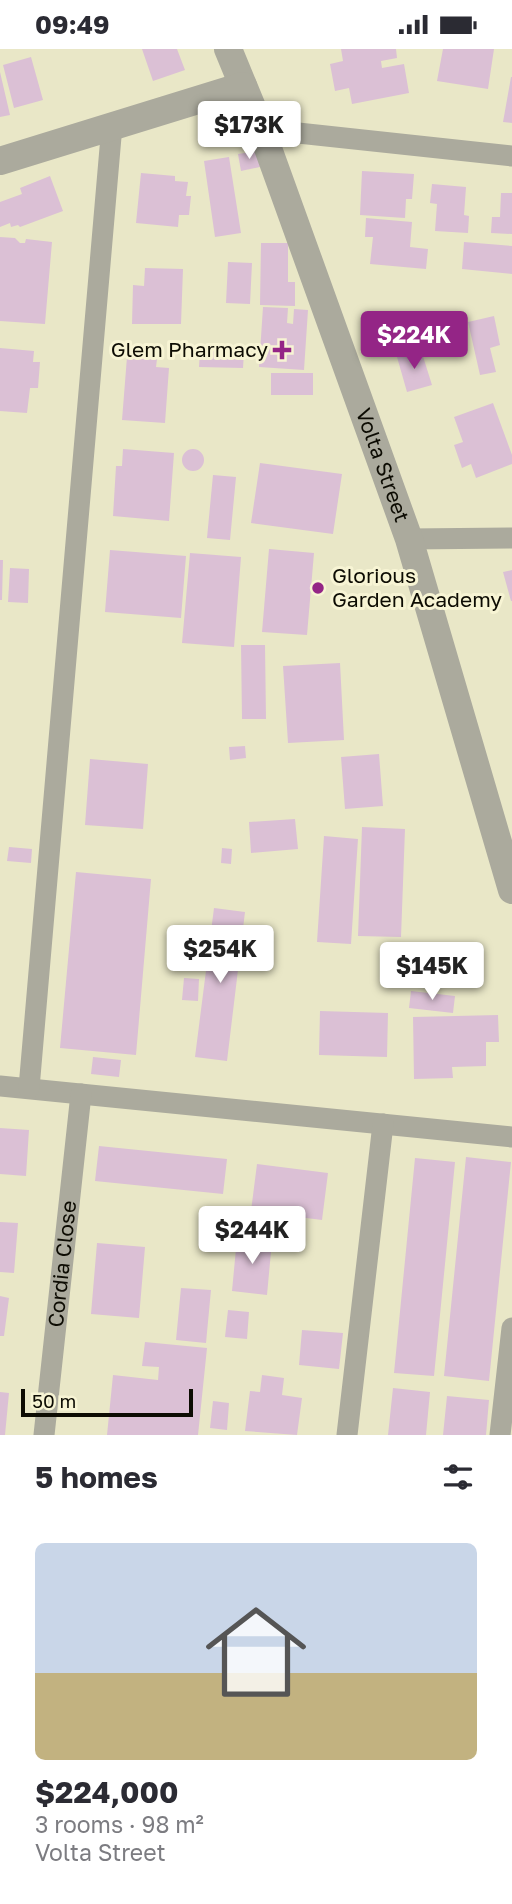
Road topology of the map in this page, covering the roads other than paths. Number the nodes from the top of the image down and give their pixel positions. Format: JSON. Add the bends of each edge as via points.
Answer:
{"nodes":[{"id":1,"x":228,"y":49,"type":"edge"},
{"id":2,"x":243,"y":86,"type":"junction"},
{"id":3,"x":112,"y":125,"type":"junction"},
{"id":4,"x":261,"y":129,"type":"junction"},
{"id":5,"x":512,"y":156,"type":"edge"},
{"id":6,"x":0,"y":161,"type":"edge"},
{"id":7,"x":512,"y":538,"type":"edge"},
{"id":8,"x":409,"y":539,"type":"junction"},
{"id":9,"x":505,"y":842,"type":"edge"},
{"id":10,"x":512,"y":890,"type":"edge"},
{"id":11,"x":0,"y":1086,"type":"edge"},
{"id":12,"x":29,"y":1088,"type":"junction"},
{"id":13,"x":81,"y":1094,"type":"junction"},
{"id":14,"x":383,"y":1124,"type":"junction"},
{"id":15,"x":512,"y":1137,"type":"edge"},
{"id":16,"x":512,"y":1328,"type":"edge"},
{"id":17,"x":44,"y":1435,"type":"edge"},
{"id":18,"x":347,"y":1435,"type":"edge"},
{"id":19,"x":500,"y":1435,"type":"edge"}],
"edges":[{"from":1,"to":2,"type":"street","name":"Volta Street"},
{"from":2,"to":3,"type":"street"},
{"from":2,"to":4,"type":"street","name":"Volta Street"},
{"from":3,"to":6,"type":"street"},
{"from":3,"to":12,"type":"street"},
{"from":4,"to":5,"type":"street"},
{"from":4,"to":8,"type":"street","name":"Volta Street"},
{"from":7,"to":8,"type":"street"},
{"from":8,"to":9,"type":"street","name":"Volta Street"},
{"from":9,"to":10,"type":"street","name":"Volta Street"},
{"from":11,"to":12,"type":"street"},
{"from":12,"to":13,"type":"street"},
{"from":13,"to":14,"type":"street"},
{"from":13,"to":17,"type":"street","name":"Cordia Close"},
{"from":14,"to":15,"type":"street"},
{"from":14,"to":18,"type":"street"},
{"from":16,"to":19,"type":"street"}]}
